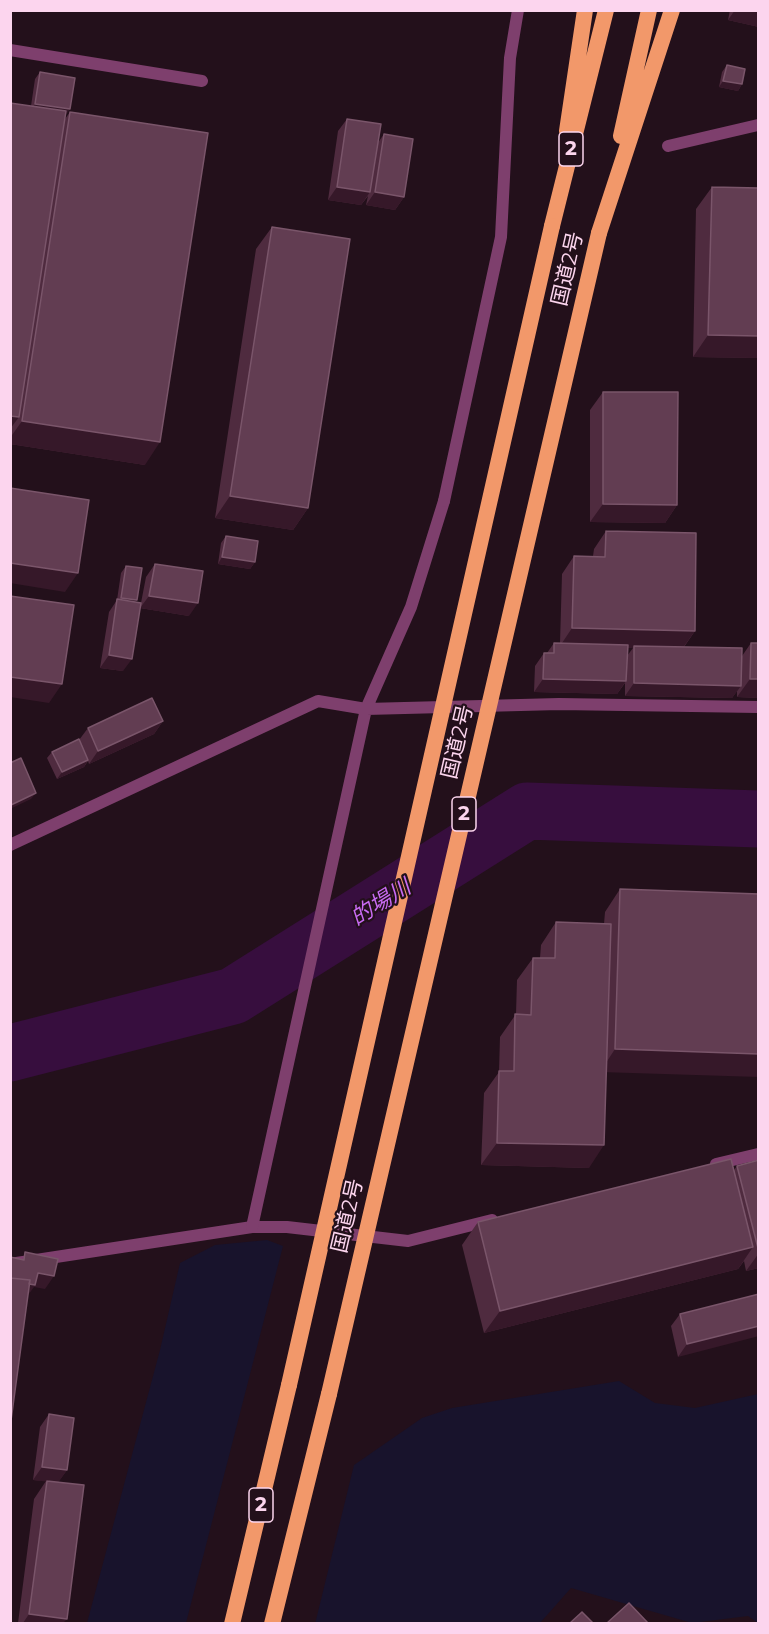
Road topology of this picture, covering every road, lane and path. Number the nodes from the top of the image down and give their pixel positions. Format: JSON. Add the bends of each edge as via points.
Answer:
{"nodes":[{"id":1,"x":519,"y":10,"type":"edge"},
{"id":2,"x":585,"y":10,"type":"edge"},
{"id":3,"x":606,"y":10,"type":"edge"},
{"id":4,"x":649,"y":10,"type":"edge"},
{"id":5,"x":672,"y":10,"type":"edge"},
{"id":6,"x":10,"y":50,"type":"edge"},
{"id":7,"x":584,"y":70,"type":"junction"},
{"id":8,"x":202,"y":81,"type":"dead end"},
{"id":9,"x":641,"y":81,"type":"junction"},
{"id":10,"x":759,"y":125,"type":"edge"},
{"id":11,"x":668,"y":146,"type":"dead end"},
{"id":12,"x":759,"y":707,"type":"edge"},
{"id":13,"x":366,"y":709,"type":"junction"},
{"id":14,"x":10,"y":845,"type":"edge"},
{"id":15,"x":759,"y":1154,"type":"edge"},
{"id":16,"x":702,"y":1168,"type":"edge"},
{"id":17,"x":510,"y":1216,"type":"edge"},
{"id":18,"x":252,"y":1227,"type":"junction"},
{"id":19,"x":10,"y":1264,"type":"edge"},
{"id":20,"x":232,"y":1623,"type":"edge"},
{"id":21,"x":272,"y":1623,"type":"edge"}],
"edges":[{"from":1,"to":13,"type":"street","via":[[510,58],[501,237],[444,501],[411,607]]},
{"from":2,"to":7,"type":"highway"},
{"from":3,"to":7,"type":"highway"},
{"from":4,"to":9,"type":"highway"},
{"from":5,"to":9,"type":"highway"},
{"from":6,"to":8,"type":"street"},
{"from":7,"to":20,"type":"highway","name":"国道2号","number":"2","bridge":true,"via":[[552,226]]},
{"from":9,"to":21,"type":"highway","name":"国道2号","number":"2","bridge":true,"via":[[599,233],[329,1394]]},
{"from":10,"to":11,"type":"street"},
{"from":12,"to":13,"type":"street","via":[[558,704]]},
{"from":13,"to":14,"type":"street","via":[[318,700]]},
{"from":13,"to":18,"type":"street"},
{"from":15,"to":16,"type":"street"},
{"from":17,"to":18,"type":"street","via":[[408,1241],[287,1227]]},
{"from":18,"to":19,"type":"street"}]}
